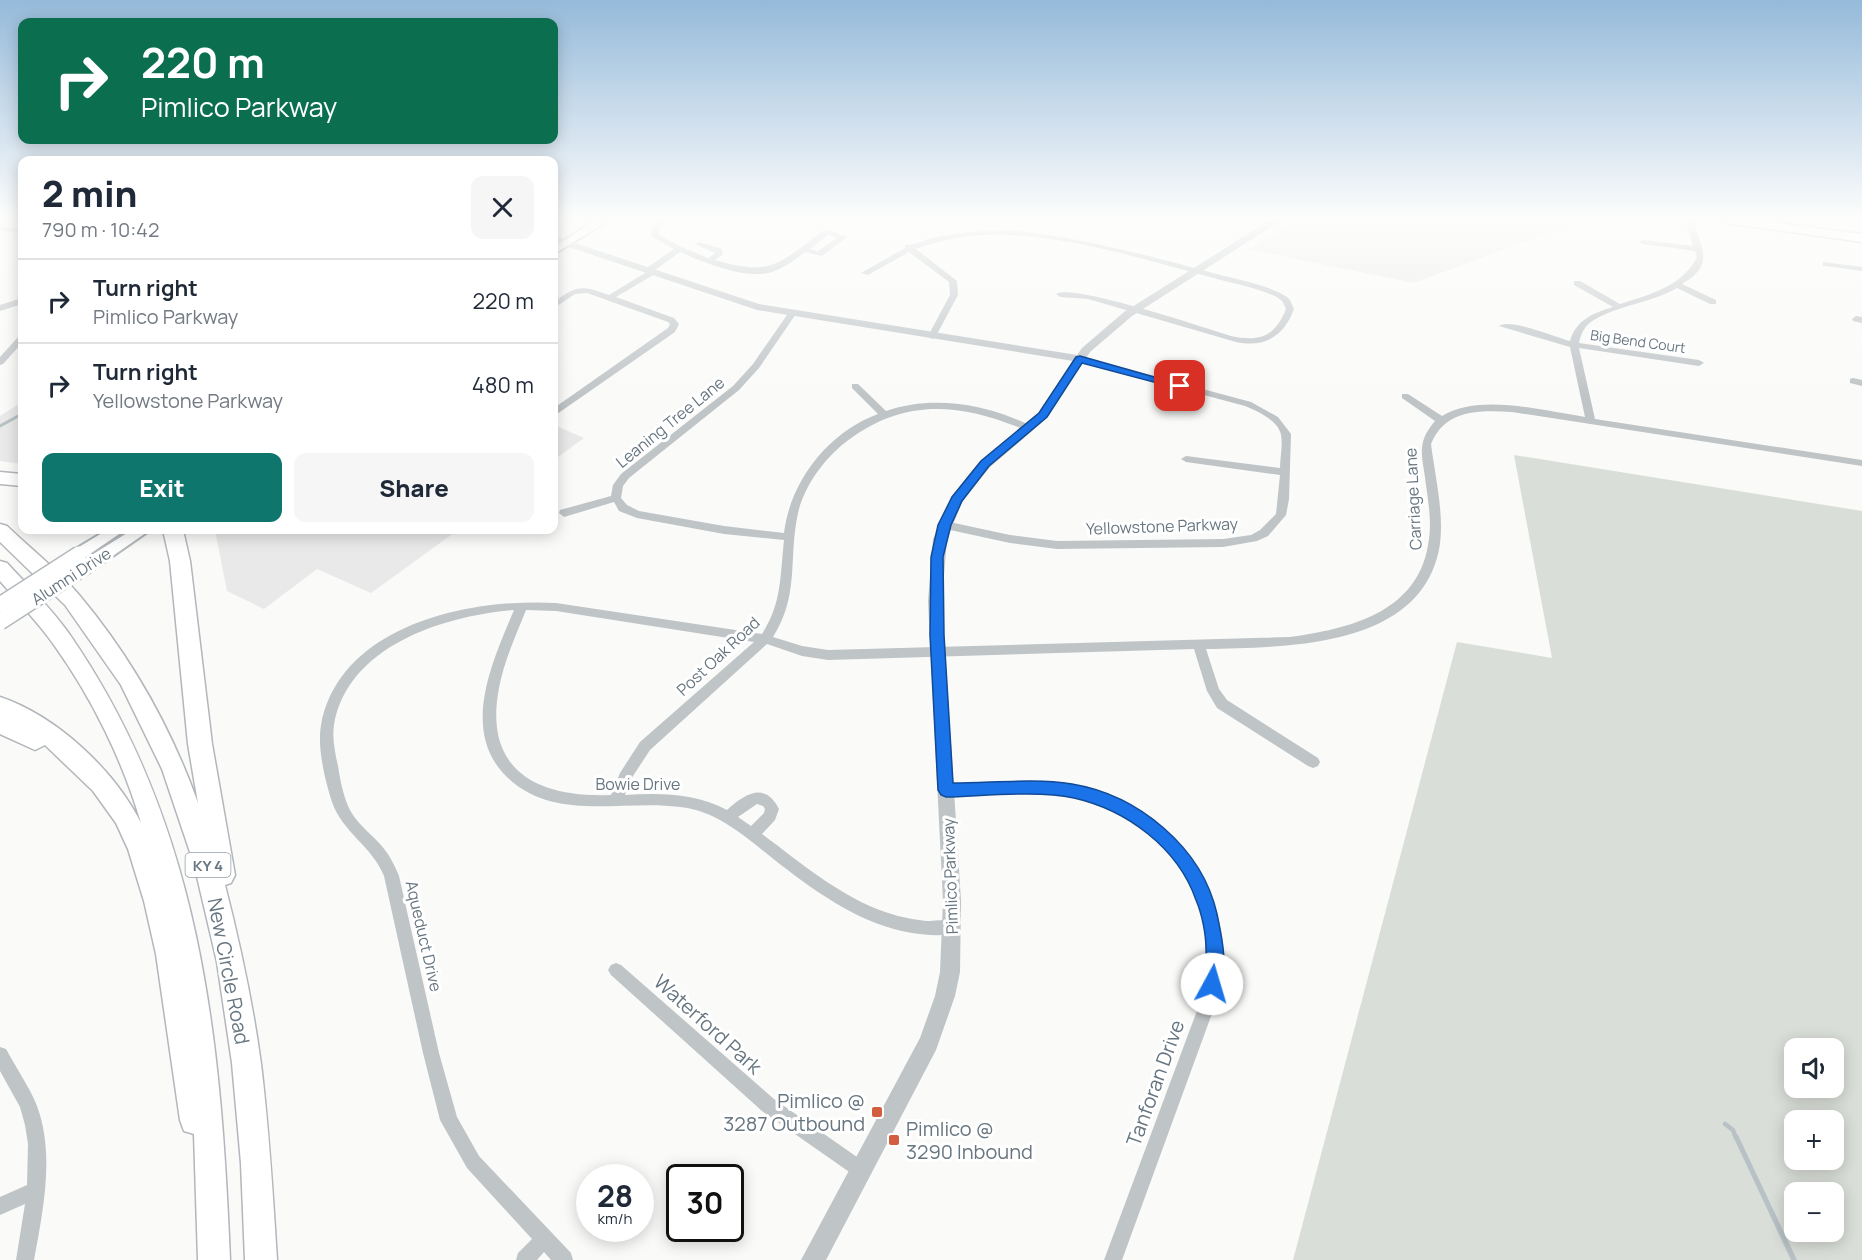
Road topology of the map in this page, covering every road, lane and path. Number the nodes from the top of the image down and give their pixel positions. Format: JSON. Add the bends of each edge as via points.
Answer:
{"nodes":[{"id":1,"x":641,"y":279,"type":"edge"},
{"id":2,"x":672,"y":279,"type":"edge"},
{"id":3,"x":950,"y":279,"type":"edge"},
{"id":4,"x":1185,"y":279,"type":"edge"},
{"id":5,"x":1220,"y":279,"type":"edge"},
{"id":6,"x":1685,"y":279,"type":"edge"},
{"id":7,"x":1577,"y":283,"type":"dead end"},
{"id":8,"x":1677,"y":285,"type":"junction"},
{"id":9,"x":1060,"y":294,"type":"dead end"},
{"id":10,"x":611,"y":297,"type":"junction"},
{"id":11,"x":18,"y":302,"type":"edge"},
{"id":12,"x":1713,"y":302,"type":"dead end"},
{"id":13,"x":558,"y":303,"type":"edge"},
{"id":14,"x":1619,"y":307,"type":"junction"},
{"id":15,"x":0,"y":308,"type":"edge"},
{"id":16,"x":1133,"y":310,"type":"junction"},
{"id":17,"x":792,"y":314,"type":"junction"},
{"id":18,"x":1503,"y":326,"type":"dead end"},
{"id":19,"x":932,"y":336,"type":"junction"},
{"id":20,"x":18,"y":342,"type":"edge"},
{"id":21,"x":1574,"y":345,"type":"junction"},
{"id":22,"x":1080,"y":359,"type":"junction"},
{"id":23,"x":0,"y":362,"type":"edge"},
{"id":24,"x":1699,"y":363,"type":"dead end"},
{"id":25,"x":855,"y":386,"type":"dead end"},
{"id":26,"x":1405,"y":396,"type":"dead end"},
{"id":27,"x":558,"y":409,"type":"edge"},
{"id":28,"x":883,"y":414,"type":"junction"},
{"id":29,"x":1441,"y":420,"type":"junction"},
{"id":30,"x":1591,"y":421,"type":"junction"},
{"id":31,"x":1029,"y":428,"type":"junction"},
{"id":32,"x":1186,"y":459,"type":"dead end"},
{"id":33,"x":1862,"y":463,"type":"edge"},
{"id":34,"x":1284,"y":472,"type":"junction"},
{"id":35,"x":0,"y":478,"type":"edge"},
{"id":36,"x":18,"y":480,"type":"edge"},
{"id":37,"x":616,"y":498,"type":"junction"},
{"id":38,"x":564,"y":513,"type":"dead end"},
{"id":39,"x":945,"y":525,"type":"junction"},
{"id":40,"x":0,"y":531,"type":"edge"},
{"id":41,"x":112,"y":534,"type":"edge"},
{"id":42,"x":134,"y":534,"type":"edge"},
{"id":43,"x":174,"y":534,"type":"edge"},
{"id":44,"x":182,"y":534,"type":"edge"},
{"id":45,"x":789,"y":537,"type":"junction"},
{"id":46,"x":83,"y":559,"type":"junction"},
{"id":47,"x":180,"y":561,"type":"junction"},
{"id":48,"x":0,"y":568,"type":"edge"},
{"id":49,"x":0,"y":605,"type":"edge"},
{"id":50,"x":522,"y":605,"type":"junction"},
{"id":51,"x":0,"y":622,"type":"edge"},
{"id":52,"x":765,"y":639,"type":"junction"},
{"id":53,"x":1200,"y":646,"type":"junction"},
{"id":54,"x":939,"y":652,"type":"junction"},
{"id":55,"x":0,"y":706,"type":"edge"},
{"id":56,"x":0,"y":725,"type":"edge"},
{"id":57,"x":1313,"y":762,"type":"dead end"},
{"id":58,"x":946,"y":790,"type":"junction"},
{"id":59,"x":616,"y":801,"type":"junction"},
{"id":60,"x":728,"y":817,"type":"junction"},
{"id":61,"x":129,"y":824,"type":"junction"},
{"id":62,"x":752,"y":834,"type":"junction"},
{"id":63,"x":952,"y":927,"type":"junction"},
{"id":64,"x":616,"y":970,"type":"dead end"},
{"id":65,"x":235,"y":986,"type":"junction"},
{"id":66,"x":0,"y":1055,"type":"edge"},
{"id":67,"x":861,"y":1170,"type":"junction"},
{"id":68,"x":36,"y":1190,"type":"junction"},
{"id":69,"x":0,"y":1206,"type":"edge"},
{"id":70,"x":544,"y":1239,"type":"junction"},
{"id":71,"x":25,"y":1260,"type":"edge"},
{"id":72,"x":213,"y":1260,"type":"edge"},
{"id":73,"x":261,"y":1260,"type":"edge"},
{"id":74,"x":525,"y":1260,"type":"edge"},
{"id":75,"x":564,"y":1260,"type":"edge"},
{"id":76,"x":813,"y":1260,"type":"edge"},
{"id":77,"x":1113,"y":1260,"type":"edge"}],
"edges":[{"from":1,"to":10,"type":"street"},
{"from":2,"to":17,"type":"street","name":"Yellowstone Parkway","via":[[745,304]]},
{"from":3,"to":19,"type":"street","via":[[954,295]]},
{"from":4,"to":16,"type":"street","name":"Pimlico Parkway"},
{"from":5,"to":16,"type":"street","via":[[1275,294],[1288,304],[1289,314],[1270,339],[1249,342]]},
{"from":6,"to":8,"type":"street"},
{"from":7,"to":14,"type":"street"},
{"from":8,"to":12,"type":"street"},
{"from":8,"to":14,"type":"street"},
{"from":9,"to":16,"type":"street","via":[[1089,297]]},
{"from":10,"to":13,"type":"street","via":[[579,290]]},
{"from":10,"to":27,"type":"street","via":[[671,320],[674,327]]},
{"from":11,"to":15,"type":"street"},
{"from":14,"to":21,"type":"street","via":[[1583,324],[1575,335]]},
{"from":16,"to":22,"type":"street","name":"Pimlico Parkway"},
{"from":17,"to":19,"type":"street","name":"Yellowstone Parkway"},
{"from":17,"to":37,"type":"street","name":"Leaning Tree Lane","via":[[747,378],[625,476],[618,485]]},
{"from":18,"to":21,"type":"street","name":"Big Bend Court"},
{"from":19,"to":22,"type":"street","name":"Yellowstone Parkway"},
{"from":20,"to":23,"type":"street"},
{"from":21,"to":24,"type":"street","name":"Big Bend Court"},
{"from":21,"to":30,"type":"street"},
{"from":22,"to":31,"type":"street","name":"Pimlico Parkway","via":[[1043,415]]},
{"from":22,"to":34,"type":"street","name":"Yellowstone Parkway","via":[[1269,413],[1286,434]]},
{"from":25,"to":28,"type":"street"},
{"from":26,"to":29,"type":"street"},
{"from":28,"to":31,"type":"street","name":"Post Oak Road","via":[[916,406],[946,405],[997,415]]},
{"from":28,"to":45,"type":"street","name":"Post Oak Road","via":[[849,434],[816,467],[796,503]]},
{"from":29,"to":30,"type":"street","via":[[1468,410],[1494,408]]},
{"from":29,"to":53,"type":"street","name":"Carriage Lane","via":[[1426,444],[1435,542],[1432,559],[1424,576],[1398,606],[1365,626],[1321,638]]},
{"from":30,"to":33,"type":"street"},
{"from":31,"to":39,"type":"street","name":"Pimlico Parkway","via":[[974,475]]},
{"from":32,"to":34,"type":"street"},
{"from":34,"to":39,"type":"street","name":"Yellowstone Parkway","via":[[1281,515],[1264,533],[1240,541],[1057,545]]},
{"from":35,"to":36,"type":"highway"},
{"from":37,"to":38,"type":"street"},
{"from":37,"to":45,"type":"street","via":[[623,508],[637,514]]},
{"from":39,"to":54,"type":"street","name":"Pimlico Parkway","via":[[936,570]]},
{"from":40,"to":65,"type":"highway","name":"New Circle Road","number":"KY 4","via":[[63,590],[115,658],[143,705],[168,754],[199,835]]},
{"from":41,"to":46,"type":"main road","name":"Alumni Drive"},
{"from":42,"to":46,"type":"main road","name":"Alumni Drive"},
{"from":43,"to":47,"type":"highway"},
{"from":44,"to":47,"type":"highway"},
{"from":45,"to":52,"type":"street","name":"Post Oak Road","via":[[784,602]]},
{"from":46,"to":49,"type":"main road","name":"Alumni Drive","bridge":true},
{"from":46,"to":51,"type":"main road","name":"Alumni Drive","bridge":true},
{"from":47,"to":65,"type":"highway","via":[[194,700],[232,939]]},
{"from":48,"to":72,"type":"highway","number":"KY 4","via":[[40,611],[79,663],[120,736],[159,836],[199,1025],[210,1128]]},
{"from":50,"to":52,"type":"street","name":"Aqueduct Drive"},
{"from":50,"to":59,"type":"street","name":"Bowie Drive","via":[[493,685],[489,717],[498,755],[508,769],[538,790],[558,798]]},
{"from":50,"to":70,"type":"street","name":"Aqueduct Drive","via":[[453,615],[390,642],[342,688],[332,711],[328,738],[344,815],[381,856],[395,887],[449,1120],[474,1162]]},
{"from":52,"to":54,"type":"street","name":"Carriage Lane","via":[[828,655]]},
{"from":52,"to":59,"type":"street","name":"Post Oak Road","via":[[645,746],[625,777]]},
{"from":53,"to":54,"type":"street","name":"Carriage Lane"},
{"from":53,"to":57,"type":"street","via":[[1213,691],[1222,704]]},
{"from":54,"to":58,"type":"street","name":"Pimlico Parkway"},
{"from":55,"to":61,"type":"highway","via":[[57,741],[106,789]]},
{"from":56,"to":61,"type":"highway","via":[[20,732],[62,760]]},
{"from":58,"to":63,"type":"street","name":"Pimlico Parkway"},
{"from":58,"to":77,"type":"street","name":"Tanforan Drive","via":[[1060,789],[1105,800],[1147,823],[1168,841],[1197,881],[1206,902],[1215,966],[1206,1008]]},
{"from":59,"to":60,"type":"street","name":"Bowie Drive","via":[[678,800]]},
{"from":60,"to":62,"type":"street","name":"Bowie Drive"},
{"from":60,"to":62,"type":"street","via":[[748,800],[766,799],[772,809],[770,816]]},
{"from":61,"to":72,"type":"highway","via":[[154,890],[181,1014]]},
{"from":62,"to":63,"type":"street","name":"Bowie Drive","via":[[818,885],[854,907],[910,924]]},
{"from":63,"to":67,"type":"street","name":"Pimlico Parkway","via":[[950,972],[938,1019]]},
{"from":64,"to":67,"type":"street","name":"Waterford Park","via":[[768,1106]]},
{"from":65,"to":73,"type":"highway","name":"New Circle Road","number":"KY 4","via":[[251,1107]]},
{"from":66,"to":68,"type":"street","via":[[30,1111]]},
{"from":67,"to":76,"type":"street","name":"Pimlico Parkway"},
{"from":68,"to":69,"type":"street"},
{"from":68,"to":71,"type":"street"},
{"from":70,"to":74,"type":"street"},
{"from":70,"to":75,"type":"street","name":"Aqueduct Drive"}]}
